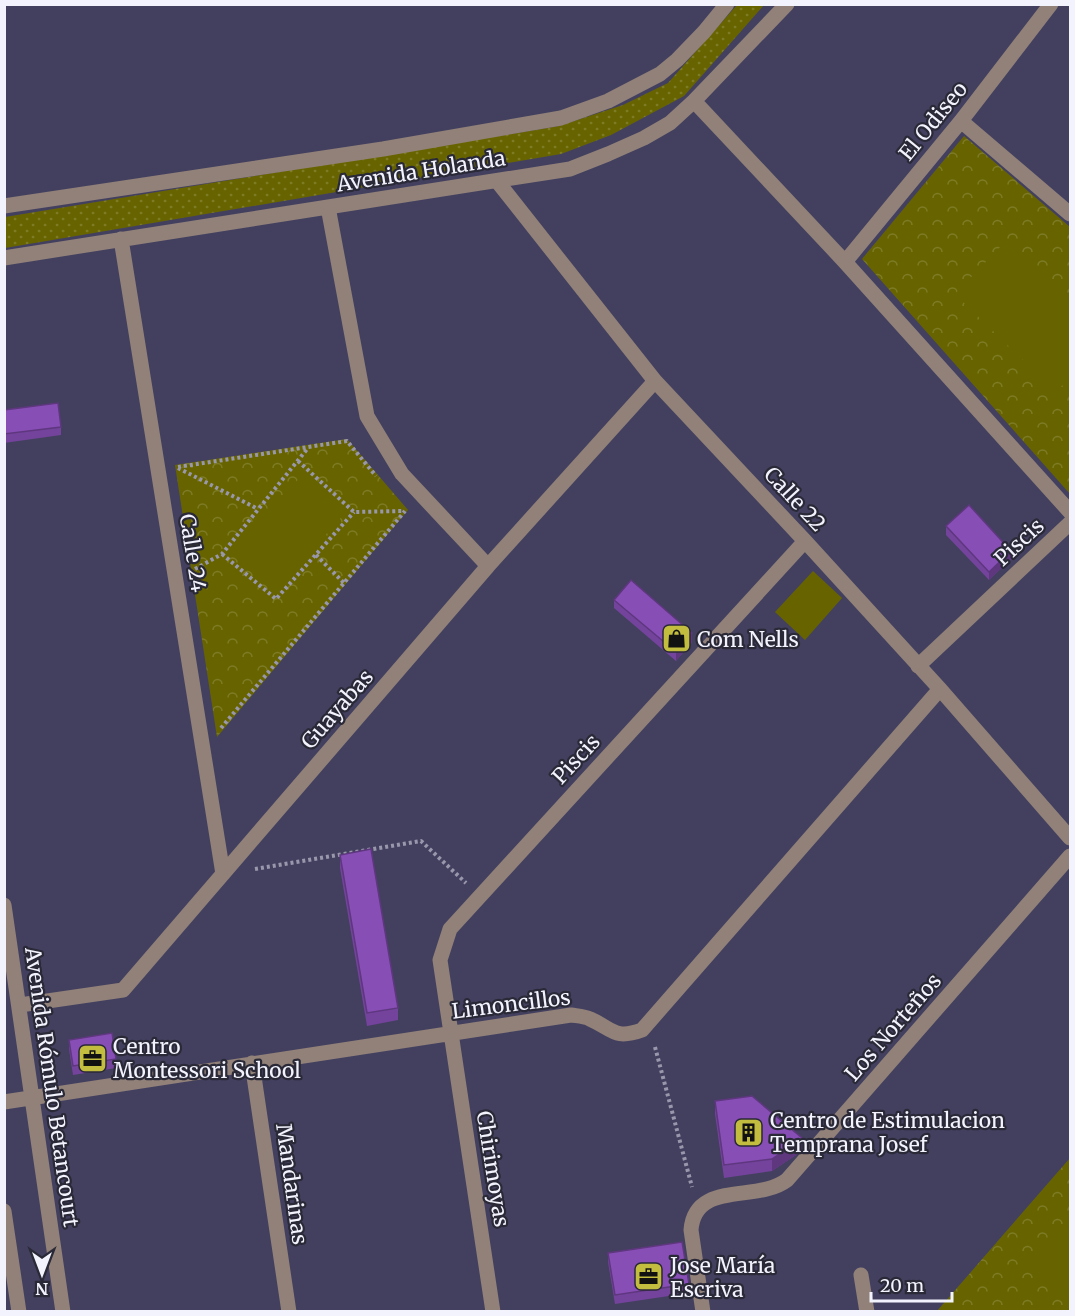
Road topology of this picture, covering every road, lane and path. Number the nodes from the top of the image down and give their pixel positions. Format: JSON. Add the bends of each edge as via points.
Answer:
{"nodes":[{"id":1,"x":727,"y":4,"type":"edge"},
{"id":2,"x":787,"y":4,"type":"edge"},
{"id":3,"x":1051,"y":4,"type":"edge"},
{"id":4,"x":694,"y":101,"type":"junction"},
{"id":5,"x":961,"y":121,"type":"junction"},
{"id":6,"x":497,"y":181,"type":"junction"},
{"id":7,"x":4,"y":206,"type":"edge"},
{"id":8,"x":328,"y":207,"type":"junction"},
{"id":9,"x":1071,"y":214,"type":"edge"},
{"id":10,"x":121,"y":239,"type":"junction"},
{"id":11,"x":4,"y":258,"type":"edge"},
{"id":12,"x":845,"y":262,"type":"junction"},
{"id":13,"x":655,"y":381,"type":"junction"},
{"id":14,"x":308,"y":448,"type":"junction"},
{"id":15,"x":298,"y":461,"type":"junction"},
{"id":16,"x":377,"y":477,"type":"dead end"},
{"id":17,"x":398,"y":503,"type":"dead end"},
{"id":18,"x":258,"y":509,"type":"junction"},
{"id":19,"x":354,"y":512,"type":"junction"},
{"id":20,"x":405,"y":512,"type":"junction"},
{"id":21,"x":1071,"y":512,"type":"edge"},
{"id":22,"x":1071,"y":523,"type":"edge"},
{"id":23,"x":805,"y":540,"type":"junction"},
{"id":24,"x":222,"y":554,"type":"junction"},
{"id":25,"x":316,"y":555,"type":"junction"},
{"id":26,"x":488,"y":566,"type":"junction"},
{"id":27,"x":194,"y":570,"type":"dead end"},
{"id":28,"x":344,"y":583,"type":"junction"},
{"id":29,"x":918,"y":666,"type":"junction"},
{"id":30,"x":940,"y":689,"type":"junction"},
{"id":31,"x":219,"y":731,"type":"dead end"},
{"id":32,"x":1065,"y":820,"type":"edge"},
{"id":33,"x":1071,"y":838,"type":"edge"},
{"id":34,"x":1071,"y":856,"type":"edge"},
{"id":35,"x":223,"y":874,"type":"junction"},
{"id":36,"x":480,"y":895,"type":"junction"},
{"id":37,"x":4,"y":905,"type":"edge"},
{"id":38,"x":20,"y":1005,"type":"junction"},
{"id":39,"x":648,"y":1023,"type":"junction"},
{"id":40,"x":451,"y":1032,"type":"junction"},
{"id":41,"x":252,"y":1063,"type":"junction"},
{"id":42,"x":33,"y":1097,"type":"junction"},
{"id":43,"x":4,"y":1102,"type":"edge"},
{"id":44,"x":698,"y":1209,"type":"junction"},
{"id":45,"x":4,"y":1211,"type":"edge"},
{"id":46,"x":861,"y":1275,"type":"dead end"},
{"id":47,"x":19,"y":1311,"type":"edge"},
{"id":48,"x":63,"y":1311,"type":"edge"},
{"id":49,"x":289,"y":1311,"type":"edge"},
{"id":50,"x":493,"y":1311,"type":"edge"},
{"id":51,"x":703,"y":1311,"type":"edge"},
{"id":52,"x":867,"y":1311,"type":"edge"}],
"edges":[{"from":1,"to":7,"type":"street","name":"Avenida Holanda","via":[[660,74],[608,101],[561,118]]},
{"from":2,"to":4,"type":"street","name":"Avenida Holanda"},
{"from":3,"to":5,"type":"street","name":"El Odiseo"},
{"from":4,"to":6,"type":"street","name":"Avenida Holanda","via":[[670,123],[608,154],[570,169]]},
{"from":4,"to":12,"type":"street"},
{"from":5,"to":9,"type":"street"},
{"from":5,"to":12,"type":"street","name":"El Odiseo"},
{"from":6,"to":8,"type":"street","name":"Avenida Holanda"},
{"from":6,"to":13,"type":"street","name":"Calle 22"},
{"from":8,"to":10,"type":"street","name":"Avenida Holanda"},
{"from":8,"to":26,"type":"street","via":[[367,416],[402,474]]},
{"from":10,"to":11,"type":"street","name":"Avenida Holanda"},
{"from":10,"to":35,"type":"street","name":"Calle 24"},
{"from":12,"to":21,"type":"street"},
{"from":13,"to":23,"type":"street","name":"Calle 22"},
{"from":13,"to":26,"type":"street","name":"Guayabas"},
{"from":14,"to":15,"type":"path"},
{"from":14,"to":16,"type":"path","via":[[347,441]]},
{"from":14,"to":18,"type":"path","via":[[178,467]]},
{"from":15,"to":18,"type":"path"},
{"from":15,"to":19,"type":"path"},
{"from":17,"to":20,"type":"path"},
{"from":18,"to":24,"type":"path"},
{"from":19,"to":20,"type":"path"},
{"from":19,"to":25,"type":"path"},
{"from":20,"to":28,"type":"path"},
{"from":22,"to":29,"type":"street","name":"Piscis"},
{"from":23,"to":29,"type":"street","name":"Calle 22"},
{"from":23,"to":36,"type":"street","name":"Piscis"},
{"from":24,"to":25,"type":"path","via":[[276,600]]},
{"from":24,"to":27,"type":"path"},
{"from":25,"to":28,"type":"path"},
{"from":26,"to":35,"type":"street","name":"Guayabas"},
{"from":28,"to":31,"type":"path"},
{"from":29,"to":30,"type":"street","name":"Calle 22"},
{"from":30,"to":32,"type":"street","name":"Calle 22"},
{"from":30,"to":39,"type":"street","name":"Limoncillos"},
{"from":32,"to":33,"type":"street","name":"Calle 22"},
{"from":34,"to":44,"type":"street","name":"Los Norteños","via":[[787,1180],[768,1190],[716,1197]]},
{"from":35,"to":36,"type":"path","via":[[421,841]]},
{"from":35,"to":38,"type":"street","name":"Guayabas","via":[[123,990]]},
{"from":36,"to":40,"type":"street","name":"Piscis","via":[[450,929],[440,960]]},
{"from":37,"to":38,"type":"street","name":"Avenida Rómulo Betancourt"},
{"from":38,"to":42,"type":"street","name":"Avenida Rómulo Betancourt"},
{"from":39,"to":40,"type":"street","name":"Limoncillos","via":[[626,1036],[588,1018],[571,1016]]},
{"from":39,"to":44,"type":"path"},
{"from":40,"to":41,"type":"street","name":"Limoncillos"},
{"from":40,"to":50,"type":"street","name":"Chirimoyas"},
{"from":41,"to":42,"type":"street","name":"Limoncillos"},
{"from":41,"to":49,"type":"street","name":"Mandarinas"},
{"from":42,"to":43,"type":"street","name":"Limoncillos"},
{"from":42,"to":48,"type":"street","name":"Avenida Rómulo Betancourt"},
{"from":44,"to":51,"type":"street","via":[[691,1230]]},
{"from":45,"to":47,"type":"street"},
{"from":46,"to":52,"type":"street"}]}
